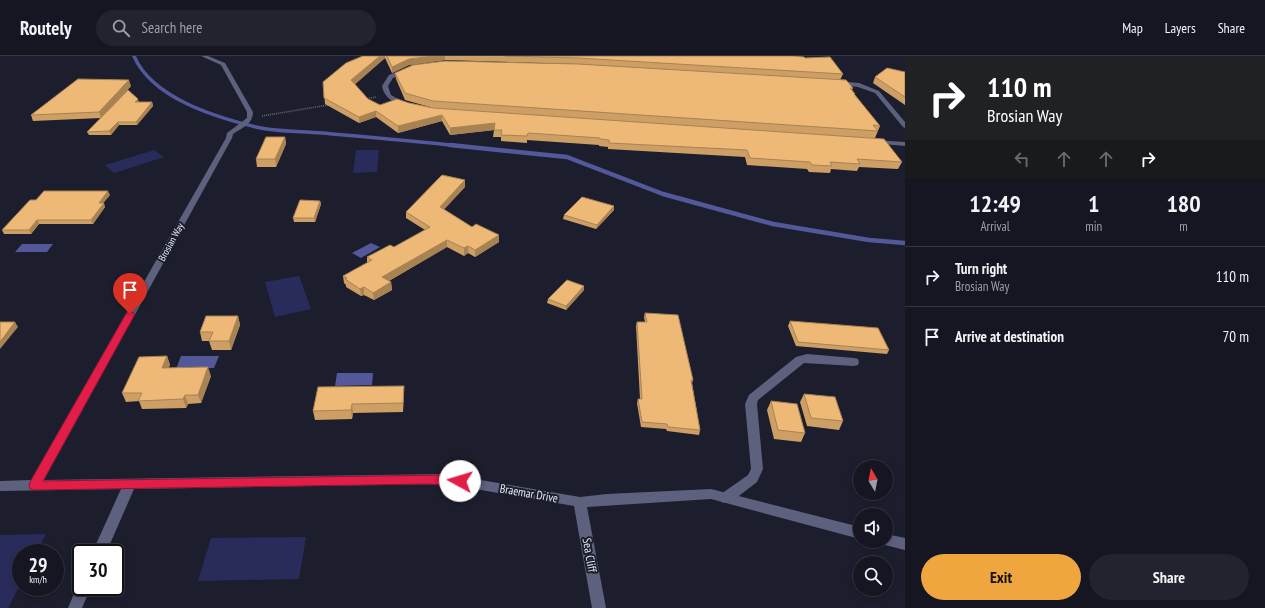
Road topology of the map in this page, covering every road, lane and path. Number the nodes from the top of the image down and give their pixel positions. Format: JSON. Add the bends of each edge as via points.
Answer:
{"nodes":[{"id":1,"x":204,"y":56,"type":"edge"},
{"id":2,"x":415,"y":67,"type":"edge"},
{"id":3,"x":830,"y":82,"type":"edge"},
{"id":4,"x":387,"y":95,"type":"junction"},
{"id":5,"x":364,"y":99,"type":"edge"},
{"id":6,"x":334,"y":104,"type":"edge"},
{"id":7,"x":413,"y":107,"type":"edge"},
{"id":8,"x":250,"y":118,"type":"junction"},
{"id":9,"x":905,"y":126,"type":"edge"},
{"id":10,"x":870,"y":142,"type":"edge"},
{"id":11,"x":905,"y":144,"type":"edge"},
{"id":12,"x":854,"y":362,"type":"dead end"},
{"id":13,"x":130,"y":483,"type":"junction"},
{"id":14,"x":0,"y":486,"type":"edge"},
{"id":15,"x":34,"y":486,"type":"junction"},
{"id":16,"x":726,"y":498,"type":"junction"},
{"id":17,"x":580,"y":502,"type":"junction"},
{"id":18,"x":853,"y":531,"type":"edge"},
{"id":19,"x":893,"y":541,"type":"edge"},
{"id":20,"x":103,"y":544,"type":"edge"},
{"id":21,"x":905,"y":544,"type":"edge"},
{"id":22,"x":80,"y":596,"type":"edge"},
{"id":23,"x":75,"y":608,"type":"edge"},
{"id":24,"x":599,"y":608,"type":"edge"}],
"edges":[{"from":1,"to":8,"type":"street","via":[[223,64],[250,112]]},
{"from":2,"to":4,"type":"street","via":[[390,78],[384,85]]},
{"from":3,"to":9,"type":"street","via":[[859,85],[877,92]]},
{"from":4,"to":5,"type":"path"},
{"from":4,"to":7,"type":"street"},
{"from":6,"to":8,"type":"path"},
{"from":8,"to":15,"type":"street","name":"Brosian Way","via":[[230,132],[229,138]]},
{"from":10,"to":11,"type":"street"},
{"from":12,"to":16,"type":"street","via":[[807,358],[800,360],[752,398],[757,469],[753,478]]},
{"from":13,"to":15,"type":"street","name":"Braemar Drive"},
{"from":13,"to":17,"type":"street","name":"Braemar Drive","via":[[446,479]]},
{"from":13,"to":20,"type":"street"},
{"from":14,"to":15,"type":"street","name":"Braemar Drive"},
{"from":16,"to":17,"type":"street","name":"Braemar Drive","via":[[711,494]]},
{"from":16,"to":18,"type":"street","name":"Braemar Drive"},
{"from":17,"to":24,"type":"street","name":"Sea Cliff"},
{"from":19,"to":21,"type":"street"},
{"from":22,"to":23,"type":"street"}]}
